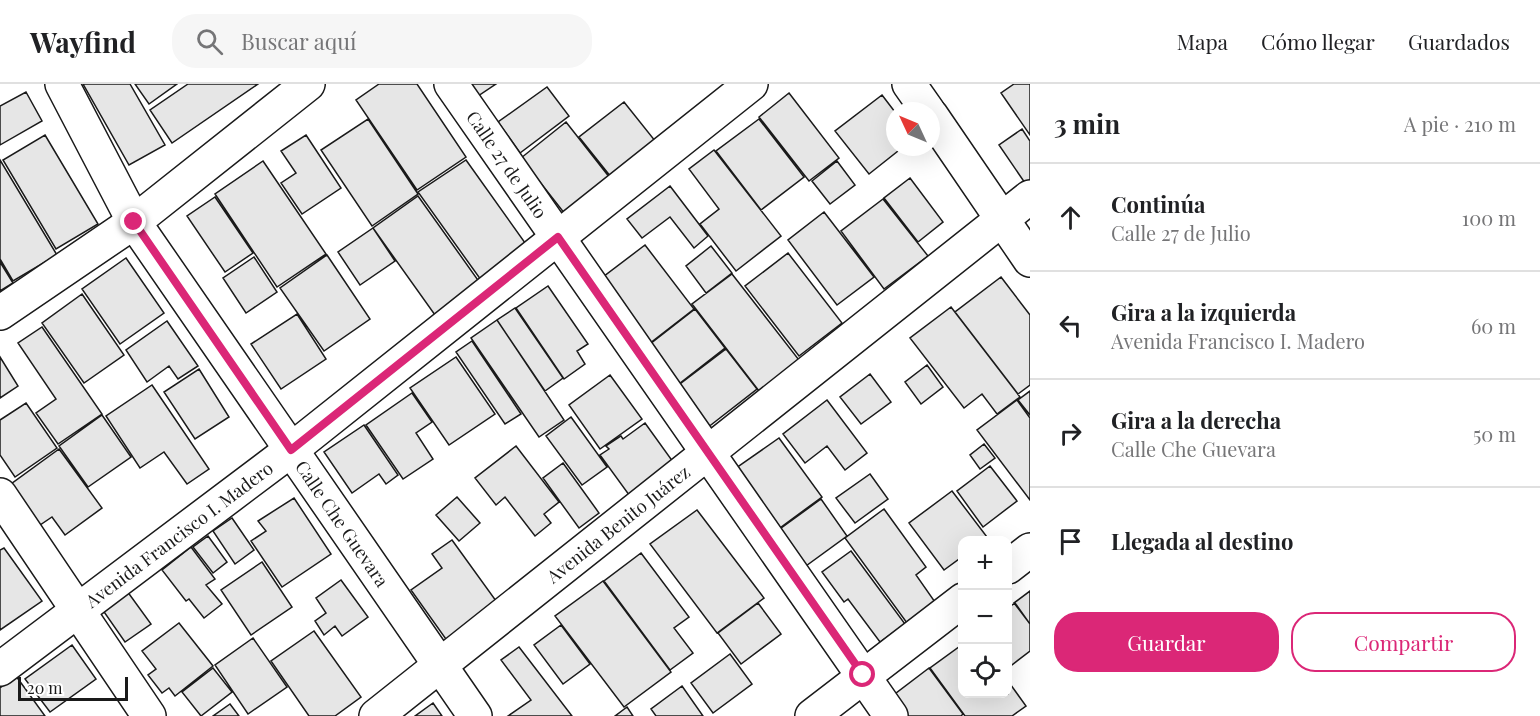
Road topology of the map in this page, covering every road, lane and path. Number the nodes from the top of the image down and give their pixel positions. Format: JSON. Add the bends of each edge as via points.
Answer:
{"nodes":[{"id":1,"x":62,"y":84,"type":"edge"},
{"id":2,"x":308,"y":84,"type":"edge"},
{"id":3,"x":452,"y":84,"type":"edge"},
{"id":4,"x":751,"y":84,"type":"edge"},
{"id":5,"x":909,"y":84,"type":"edge"},
{"id":6,"x":922,"y":102,"type":"edge"},
{"id":7,"x":940,"y":128,"type":"edge"},
{"id":8,"x":1030,"y":197,"type":"edge"},
{"id":9,"x":1003,"y":219,"type":"junction"},
{"id":10,"x":134,"y":222,"type":"junction"},
{"id":11,"x":558,"y":237,"type":"junction"},
{"id":12,"x":1030,"y":260,"type":"edge"},
{"id":13,"x":0,"y":313,"type":"edge"},
{"id":14,"x":291,"y":450,"type":"junction"},
{"id":15,"x":708,"y":453,"type":"junction"},
{"id":16,"x":0,"y":495,"type":"edge"},
{"id":17,"x":1030,"y":550,"type":"edge"},
{"id":18,"x":1012,"y":564,"type":"edge"},
{"id":19,"x":958,"y":604,"type":"edge"},
{"id":20,"x":77,"y":610,"type":"junction"},
{"id":21,"x":441,"y":666,"type":"junction"},
{"id":22,"x":0,"y":669,"type":"edge"},
{"id":23,"x":863,"y":675,"type":"junction"},
{"id":24,"x":149,"y":716,"type":"edge"},
{"id":25,"x":376,"y":716,"type":"edge"},
{"id":26,"x":475,"y":716,"type":"edge"},
{"id":27,"x":812,"y":716,"type":"edge"},
{"id":28,"x":891,"y":716,"type":"edge"}],
"edges":[{"from":1,"to":10,"type":"street","name":"Calle Che Guevara"},
{"from":2,"to":10,"type":"street"},
{"from":3,"to":11,"type":"street","name":"Calle 27 de Julio"},
{"from":4,"to":11,"type":"street","name":"Avenida Francisco I. Madero"},
{"from":5,"to":6,"type":"street"},
{"from":7,"to":9,"type":"street"},
{"from":8,"to":9,"type":"street","name":"Avenida Benito Juárez"},
{"from":9,"to":12,"type":"street"},
{"from":9,"to":15,"type":"street","name":"Avenida Benito Juárez"},
{"from":10,"to":13,"type":"street"},
{"from":10,"to":14,"type":"street","name":"Calle Che Guevara"},
{"from":11,"to":14,"type":"street","name":"Avenida Francisco I. Madero"},
{"from":11,"to":15,"type":"street","name":"Calle 27 de Julio"},
{"from":14,"to":20,"type":"street","name":"Avenida Francisco I. Madero"},
{"from":14,"to":21,"type":"street","name":"Calle Che Guevara"},
{"from":15,"to":21,"type":"street","name":"Avenida Benito Juárez"},
{"from":15,"to":23,"type":"street","name":"Calle 27 de Julio"},
{"from":16,"to":20,"type":"street"},
{"from":17,"to":18,"type":"street"},
{"from":19,"to":23,"type":"street"},
{"from":20,"to":22,"type":"street","name":"Avenida Francisco I. Madero"},
{"from":20,"to":24,"type":"street"},
{"from":21,"to":25,"type":"street","name":"Avenida Benito Juárez"},
{"from":21,"to":26,"type":"street","name":"Calle Che Guevara"},
{"from":23,"to":27,"type":"street"},
{"from":23,"to":28,"type":"street","name":"Calle 27 de Julio"}]}
